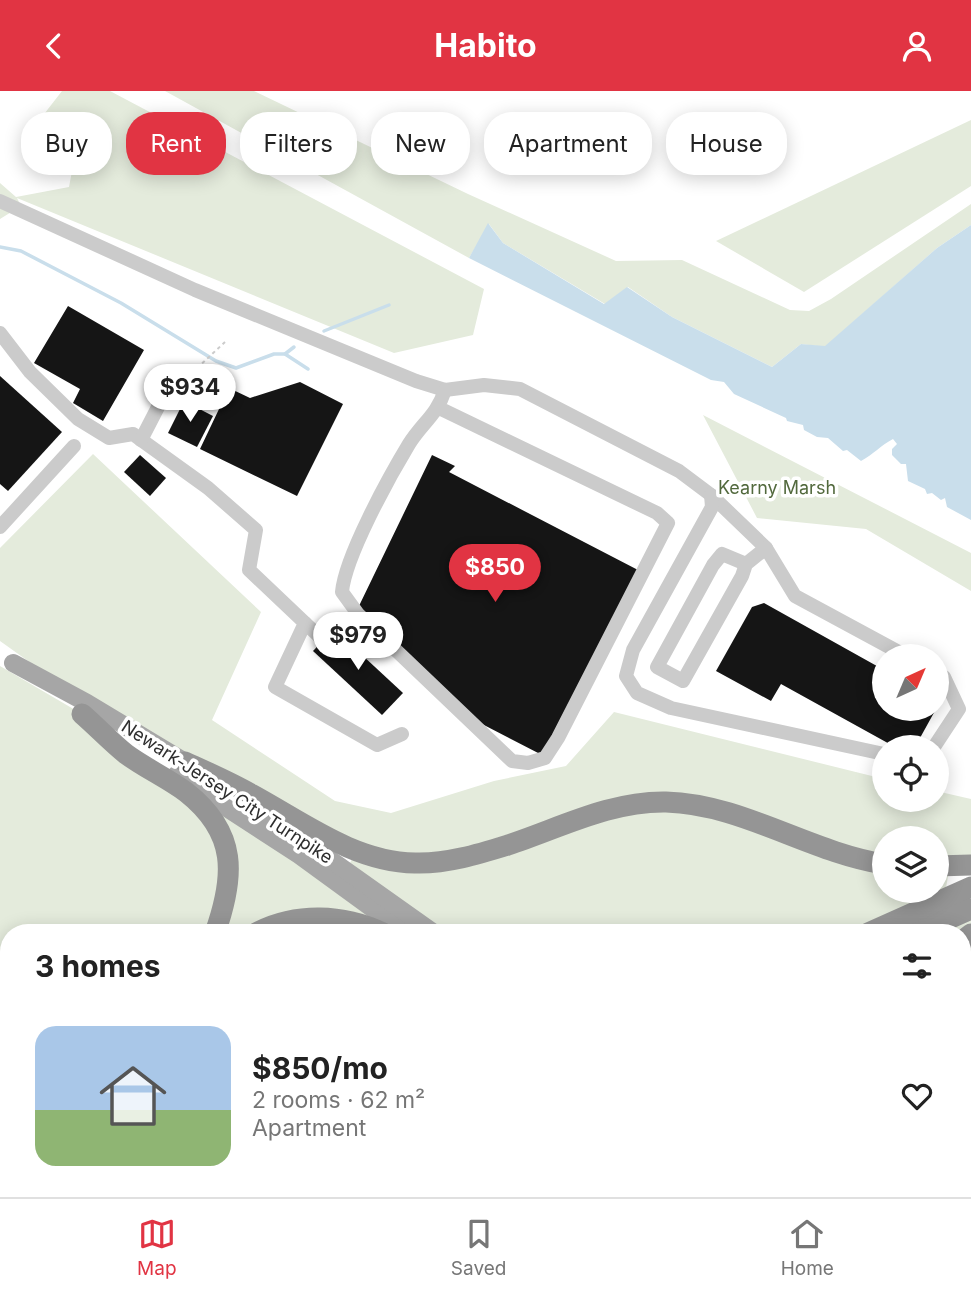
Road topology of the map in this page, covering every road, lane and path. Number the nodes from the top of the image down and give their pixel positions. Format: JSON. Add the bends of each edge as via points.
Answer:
{"nodes":[{"id":1,"x":0,"y":201,"type":"edge"},
{"id":2,"x":0,"y":333,"type":"edge"},
{"id":3,"x":225,"y":342,"type":"dead end"},
{"id":4,"x":174,"y":376,"type":"joint"},
{"id":5,"x":445,"y":390,"type":"junction"},
{"id":6,"x":439,"y":408,"type":"junction"},
{"id":7,"x":141,"y":440,"type":"junction"},
{"id":8,"x":74,"y":446,"type":"dead end"},
{"id":9,"x":710,"y":495,"type":"junction"},
{"id":10,"x":0,"y":527,"type":"edge"},
{"id":11,"x":766,"y":548,"type":"junction"},
{"id":12,"x":746,"y":564,"type":"junction"},
{"id":13,"x":305,"y":623,"type":"junction"},
{"id":14,"x":323,"y":641,"type":"dead end"},
{"id":15,"x":884,"y":644,"type":"edge"},
{"id":16,"x":6,"y":659,"type":"edge"},
{"id":17,"x":949,"y":688,"type":"edge"},
{"id":18,"x":82,"y":714,"type":"junction"},
{"id":19,"x":401,"y":734,"type":"dead end"},
{"id":20,"x":942,"y":735,"type":"edge"},
{"id":21,"x":872,"y":751,"type":"edge"},
{"id":22,"x":185,"y":762,"type":"junction"},
{"id":23,"x":872,"y":862,"type":"edge"},
{"id":24,"x":971,"y":865,"type":"edge"},
{"id":25,"x":949,"y":866,"type":"edge"},
{"id":26,"x":971,"y":887,"type":"edge"},
{"id":27,"x":971,"y":909,"type":"edge"},
{"id":28,"x":218,"y":924,"type":"edge"},
{"id":29,"x":276,"y":924,"type":"edge"},
{"id":30,"x":358,"y":924,"type":"edge"},
{"id":31,"x":394,"y":924,"type":"edge"},
{"id":32,"x":422,"y":924,"type":"edge"},
{"id":33,"x":888,"y":924,"type":"edge"},
{"id":34,"x":937,"y":924,"type":"edge"}],
"edges":[{"from":1,"to":5,"type":"lane","via":[[195,290]]},
{"from":2,"to":7,"type":"lane","via":[[30,372],[78,419],[110,437],[133,434]]},
{"from":3,"to":4,"type":"path","via":[[196,369]]},
{"from":4,"to":7,"type":"lane"},
{"from":5,"to":6,"type":"lane"},
{"from":5,"to":9,"type":"lane","via":[[484,385],[520,389],[679,471]]},
{"from":6,"to":6,"type":"lane","via":[[410,442],[343,574],[342,592],[358,614],[512,761],[528,763],[545,758],[668,523],[657,513]]},
{"from":7,"to":13,"type":"lane","via":[[256,530],[248,570]]},
{"from":8,"to":10,"type":"lane"},
{"from":9,"to":11,"type":"lane"},
{"from":9,"to":21,"type":"lane","via":[[712,507],[633,650],[626,676],[637,693],[671,708]]},
{"from":11,"to":12,"type":"lane"},
{"from":11,"to":15,"type":"lane","via":[[795,596]]},
{"from":12,"to":12,"type":"lane","via":[[722,554],[657,667],[683,681]]},
{"from":13,"to":14,"type":"lane"},
{"from":13,"to":19,"type":"lane","via":[[275,687],[377,745]]},
{"from":16,"to":18,"type":"main road","name":"Newark-Jersey City Turnpike"},
{"from":16,"to":22,"type":"main road","name":"Newark-Jersey City Turnpike"},
{"from":17,"to":20,"type":"lane","via":[[959,709]]},
{"from":18,"to":28,"type":"highway","via":[[126,753],[185,792],[215,825],[227,851],[230,876]]},
{"from":18,"to":31,"type":"main road","name":"Newark-Jersey City Turnpike","via":[[290,849]]},
{"from":22,"to":23,"type":"highway","via":[[346,846],[396,862],[460,858],[611,809],[663,802],[722,811]]},
{"from":22,"to":32,"type":"main road","name":"Newark-Jersey City Turnpike","via":[[323,852]]},
{"from":24,"to":25,"type":"highway"},
{"from":26,"to":33,"type":"highway"},
{"from":27,"to":34,"type":"highway"},
{"from":29,"to":30,"type":"highway","via":[[313,918]]}]}
